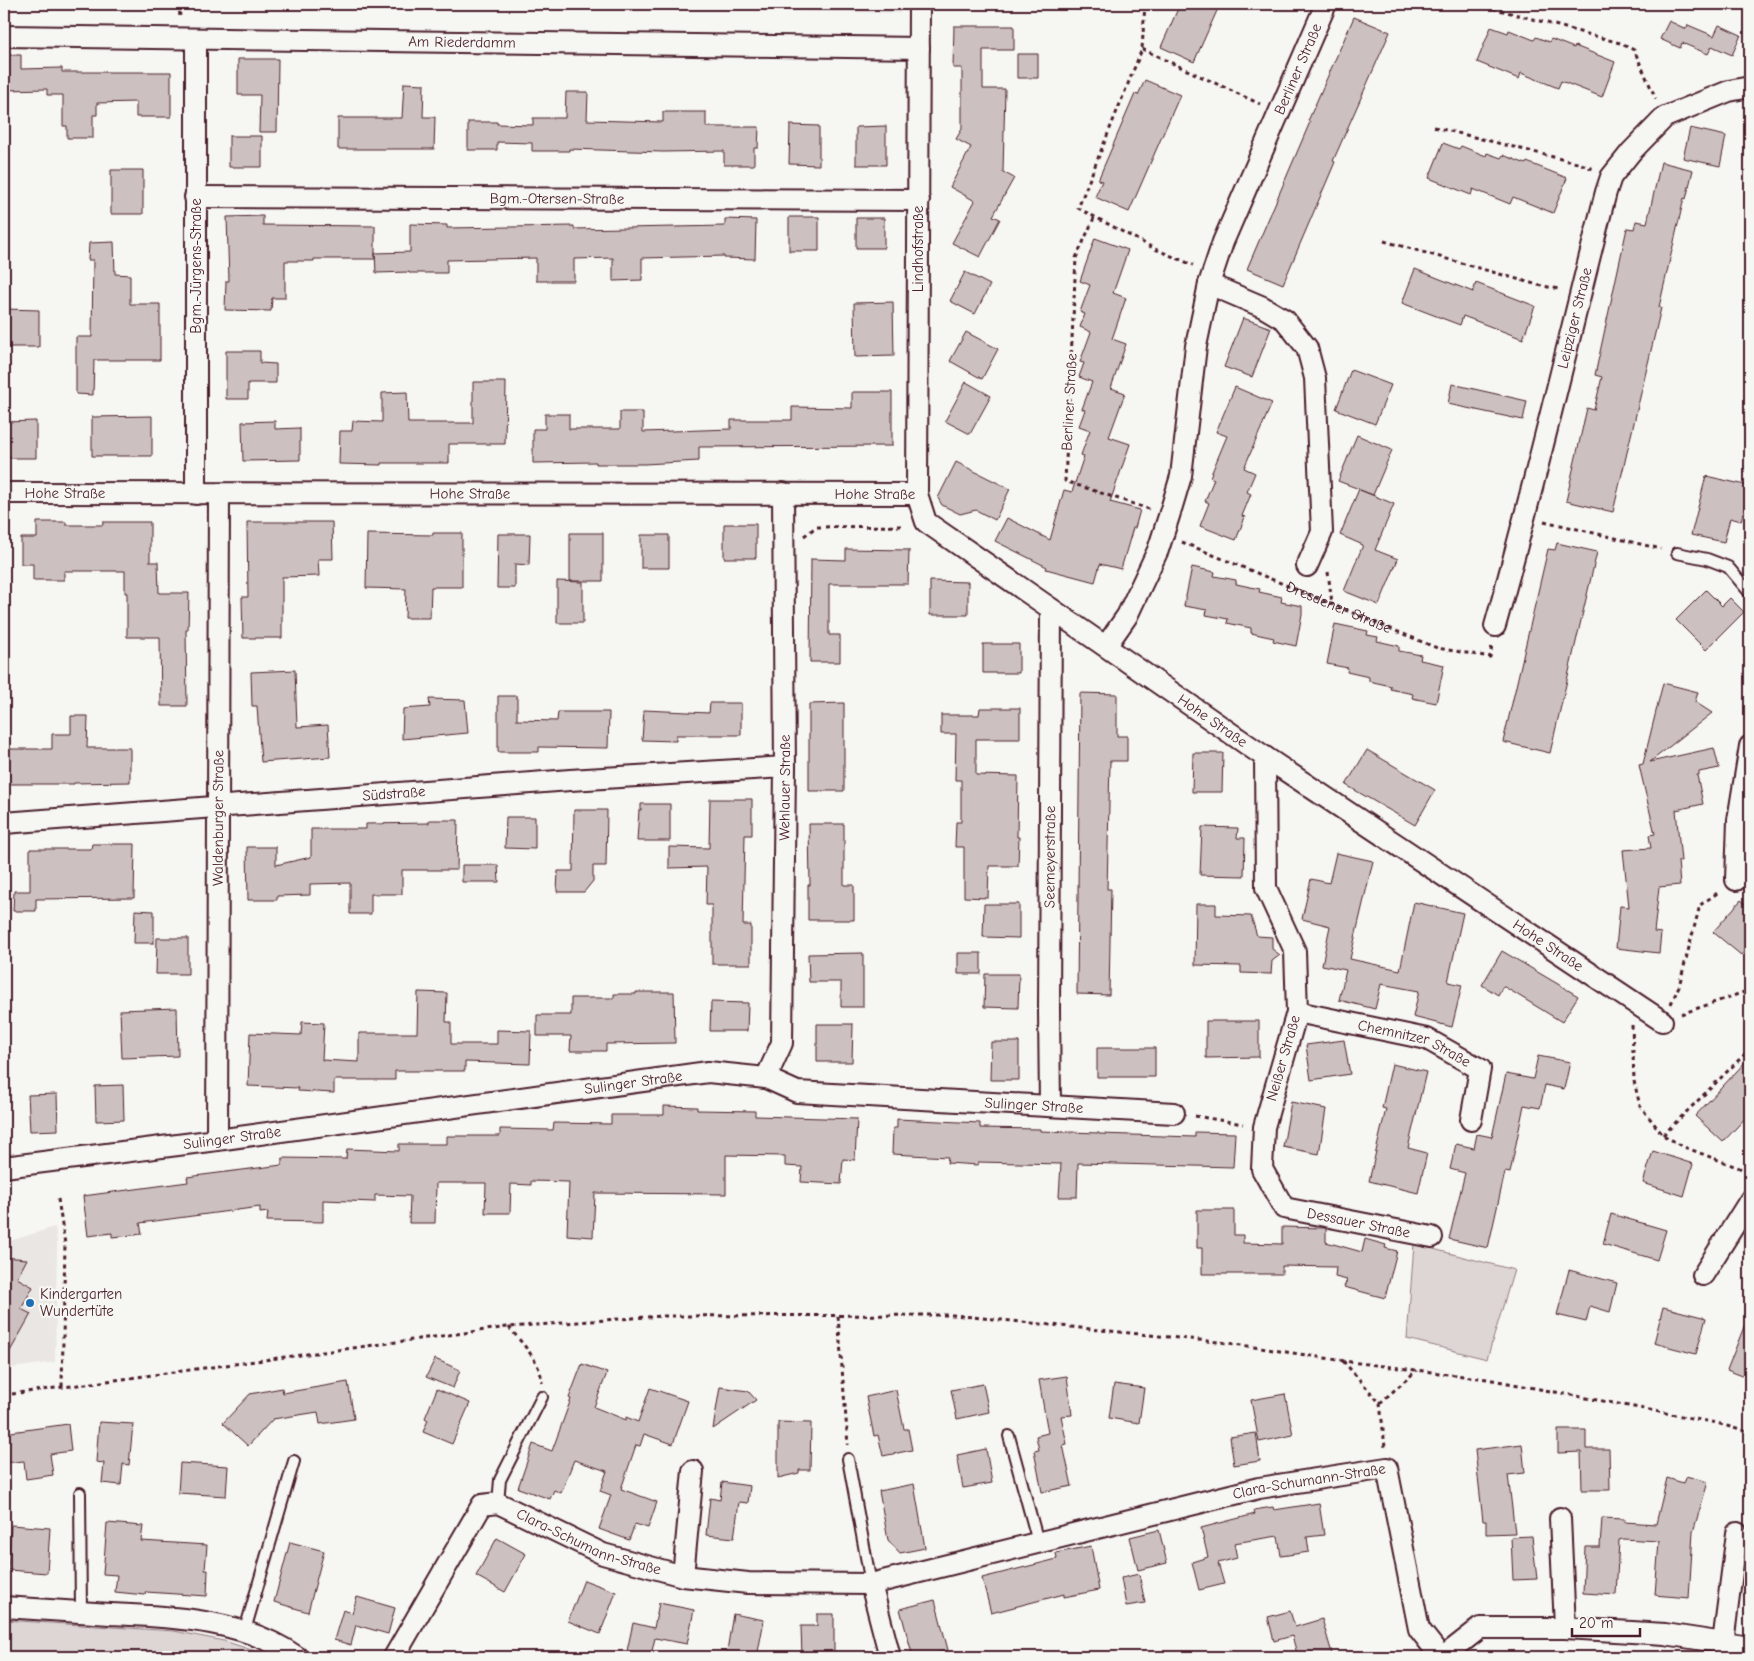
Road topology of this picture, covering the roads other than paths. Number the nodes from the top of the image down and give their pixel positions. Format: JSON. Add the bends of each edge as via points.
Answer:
{"nodes":[{"id":1,"x":918,"y":4,"type":"edge"},
{"id":2,"x":1326,"y":4,"type":"edge"},
{"id":3,"x":4,"y":36,"type":"edge"},
{"id":4,"x":196,"y":39,"type":"junction"},
{"id":5,"x":919,"y":48,"type":"junction"},
{"id":6,"x":1750,"y":87,"type":"edge"},
{"id":7,"x":195,"y":197,"type":"junction"},
{"id":8,"x":918,"y":200,"type":"junction"},
{"id":9,"x":1211,"y":279,"type":"junction"},
{"id":10,"x":4,"y":493,"type":"edge"},
{"id":11,"x":196,"y":494,"type":"junction"},
{"id":12,"x":219,"y":494,"type":"junction"},
{"id":13,"x":783,"y":494,"type":"junction"},
{"id":14,"x":917,"y":494,"type":"junction"},
{"id":15,"x":1677,"y":553,"type":"road end"},
{"id":16,"x":1307,"y":566,"type":"dead end"},
{"id":17,"x":1750,"y":593,"type":"edge"},
{"id":18,"x":1051,"y":609,"type":"junction"},
{"id":19,"x":1495,"y":626,"type":"road end"},
{"id":20,"x":1106,"y":646,"type":"junction"},
{"id":21,"x":1750,"y":746,"type":"edge"},
{"id":22,"x":1265,"y":757,"type":"junction"},
{"id":23,"x":785,"y":767,"type":"junction"},
{"id":24,"x":219,"y":807,"type":"junction"},
{"id":25,"x":4,"y":823,"type":"edge"},
{"id":26,"x":1736,"y":880,"type":"road end"},
{"id":27,"x":1297,"y":1012,"type":"junction"},
{"id":28,"x":1662,"y":1021,"type":"road end"},
{"id":29,"x":766,"y":1078,"type":"junction"},
{"id":30,"x":1050,"y":1106,"type":"junction"},
{"id":31,"x":1174,"y":1113,"type":"road end"},
{"id":32,"x":1471,"y":1120,"type":"dead end"},
{"id":33,"x":217,"y":1140,"type":"junction"},
{"id":34,"x":4,"y":1168,"type":"edge"},
{"id":35,"x":1750,"y":1200,"type":"edge"},
{"id":36,"x":1284,"y":1208,"type":"joint"},
{"id":37,"x":1432,"y":1237,"type":"dead end"},
{"id":38,"x":1703,"y":1275,"type":"dead end"},
{"id":39,"x":542,"y":1397,"type":"road end"},
{"id":40,"x":1009,"y":1436,"type":"dead end"},
{"id":41,"x":848,"y":1459,"type":"road end"},
{"id":42,"x":294,"y":1461,"type":"dead end"},
{"id":43,"x":694,"y":1471,"type":"dead end"},
{"id":44,"x":80,"y":1493,"type":"dead end"},
{"id":45,"x":498,"y":1503,"type":"junction"},
{"id":46,"x":1560,"y":1518,"type":"dead end"},
{"id":47,"x":1737,"y":1533,"type":"dead end"},
{"id":48,"x":1038,"y":1542,"type":"junction"},
{"id":49,"x":683,"y":1576,"type":"junction"},
{"id":50,"x":871,"y":1584,"type":"junction"},
{"id":51,"x":4,"y":1607,"type":"edge"},
{"id":52,"x":82,"y":1612,"type":"junction"},
{"id":53,"x":1566,"y":1628,"type":"junction"},
{"id":54,"x":245,"y":1630,"type":"junction"},
{"id":55,"x":1724,"y":1643,"type":"junction"},
{"id":56,"x":1750,"y":1647,"type":"edge"},
{"id":57,"x":297,"y":1657,"type":"edge"},
{"id":58,"x":394,"y":1657,"type":"edge"},
{"id":59,"x":890,"y":1657,"type":"edge"},
{"id":60,"x":1442,"y":1657,"type":"edge"}],
"edges":[{"from":1,"to":5,"type":"street","name":"Lindhofstraße"},
{"from":2,"to":9,"type":"street","name":"Berliner Straße","via":[[1222,242]]},
{"from":3,"to":4,"type":"street","name":"Am Riederdamm"},
{"from":4,"to":5,"type":"street","name":"Am Riederdamm"},
{"from":4,"to":7,"type":"street","name":"Bgm.-Jürgens-Straße"},
{"from":5,"to":8,"type":"street","name":"Lindhofstraße"},
{"from":6,"to":19,"type":"street","name":"Leipziger Straße","via":[[1729,91],[1665,117],[1611,177],[1526,517]]},
{"from":7,"to":8,"type":"street","name":"Bgm.-Otersen-Straße"},
{"from":7,"to":11,"type":"street","name":"Bgm.-Jürgens-Straße"},
{"from":8,"to":14,"type":"street","name":"Lindhofstraße"},
{"from":9,"to":16,"type":"street","name":"Dresdener Straße","via":[[1285,320],[1307,348],[1315,378],[1322,532]]},
{"from":9,"to":20,"type":"street","name":"Berliner Straße","via":[[1196,346],[1180,476],[1169,516],[1158,550],[1127,616]]},
{"from":10,"to":11,"type":"street","name":"Hohe Straße"},
{"from":11,"to":12,"type":"street","name":"Hohe Straße"},
{"from":12,"to":13,"type":"street","name":"Hohe Straße"},
{"from":12,"to":24,"type":"street","name":"Waldenburger Straße"},
{"from":13,"to":14,"type":"street","name":"Hohe Straße"},
{"from":13,"to":23,"type":"street","name":"Wehlauer Straße"},
{"from":14,"to":18,"type":"street","name":"Hohe Straße","via":[[926,522]]},
{"from":15,"to":17,"type":"lane","via":[[1728,567]]},
{"from":18,"to":20,"type":"street","name":"Hohe Straße"},
{"from":18,"to":30,"type":"street","name":"Seemeyerstraße"},
{"from":20,"to":22,"type":"street","name":"Hohe Straße"},
{"from":21,"to":26,"type":"street","via":[[1738,820]]},
{"from":22,"to":27,"type":"street","name":"Neißer Straße","via":[[1266,888],[1295,951]]},
{"from":22,"to":28,"type":"street","name":"Hohe Straße"},
{"from":23,"to":24,"type":"street","name":"Südstraße"},
{"from":23,"to":29,"type":"street","name":"Wehlauer Straße","via":[[782,1043]]},
{"from":24,"to":25,"type":"street","name":"Südstraße"},
{"from":24,"to":33,"type":"street","name":"Waldenburger Straße"},
{"from":27,"to":32,"type":"street","name":"Chemnitzer Straße","via":[[1428,1039],[1480,1069]]},
{"from":27,"to":36,"type":"street","name":"Neißer Straße","via":[[1264,1127],[1262,1169]]},
{"from":29,"to":30,"type":"street","name":"Sulinger Straße","via":[[797,1092]]},
{"from":29,"to":33,"type":"street","name":"Sulinger Straße","via":[[708,1072]]},
{"from":30,"to":31,"type":"street","name":"Sulinger Straße"},
{"from":33,"to":34,"type":"street","name":"Sulinger Straße"},
{"from":35,"to":38,"type":"street"},
{"from":36,"to":37,"type":"street","name":"Dessauer Straße"},
{"from":39,"to":45,"type":"lane","name":"Clara-Schumann-Straße","via":[[500,1480]]},
{"from":40,"to":48,"type":"lane"},
{"from":41,"to":50,"type":"lane"},
{"from":42,"to":54,"type":"lane"},
{"from":43,"to":49,"type":"street","name":"Clara-Schumann-Straße"},
{"from":44,"to":52,"type":"lane"},
{"from":45,"to":49,"type":"street","name":"Clara-Schumann-Straße","via":[[603,1554]]},
{"from":45,"to":58,"type":"street","name":"Clara-Schumann-Straße","via":[[482,1505]]},
{"from":46,"to":53,"type":"street"},
{"from":47,"to":55,"type":"street"},
{"from":48,"to":50,"type":"street","name":"Clara-Schumann-Straße"},
{"from":48,"to":60,"type":"street","name":"Clara-Schumann-Straße","via":[[1259,1488],[1387,1468],[1419,1629]]},
{"from":49,"to":50,"type":"street","name":"Clara-Schumann-Straße","via":[[748,1583]]},
{"from":50,"to":59,"type":"street"},
{"from":51,"to":52,"type":"street"},
{"from":52,"to":54,"type":"street","via":[[182,1618]]},
{"from":53,"to":55,"type":"street","via":[[1664,1634]]},
{"from":53,"to":60,"type":"street","via":[[1480,1628]]},
{"from":54,"to":57,"type":"street"},
{"from":55,"to":56,"type":"street"}]}
